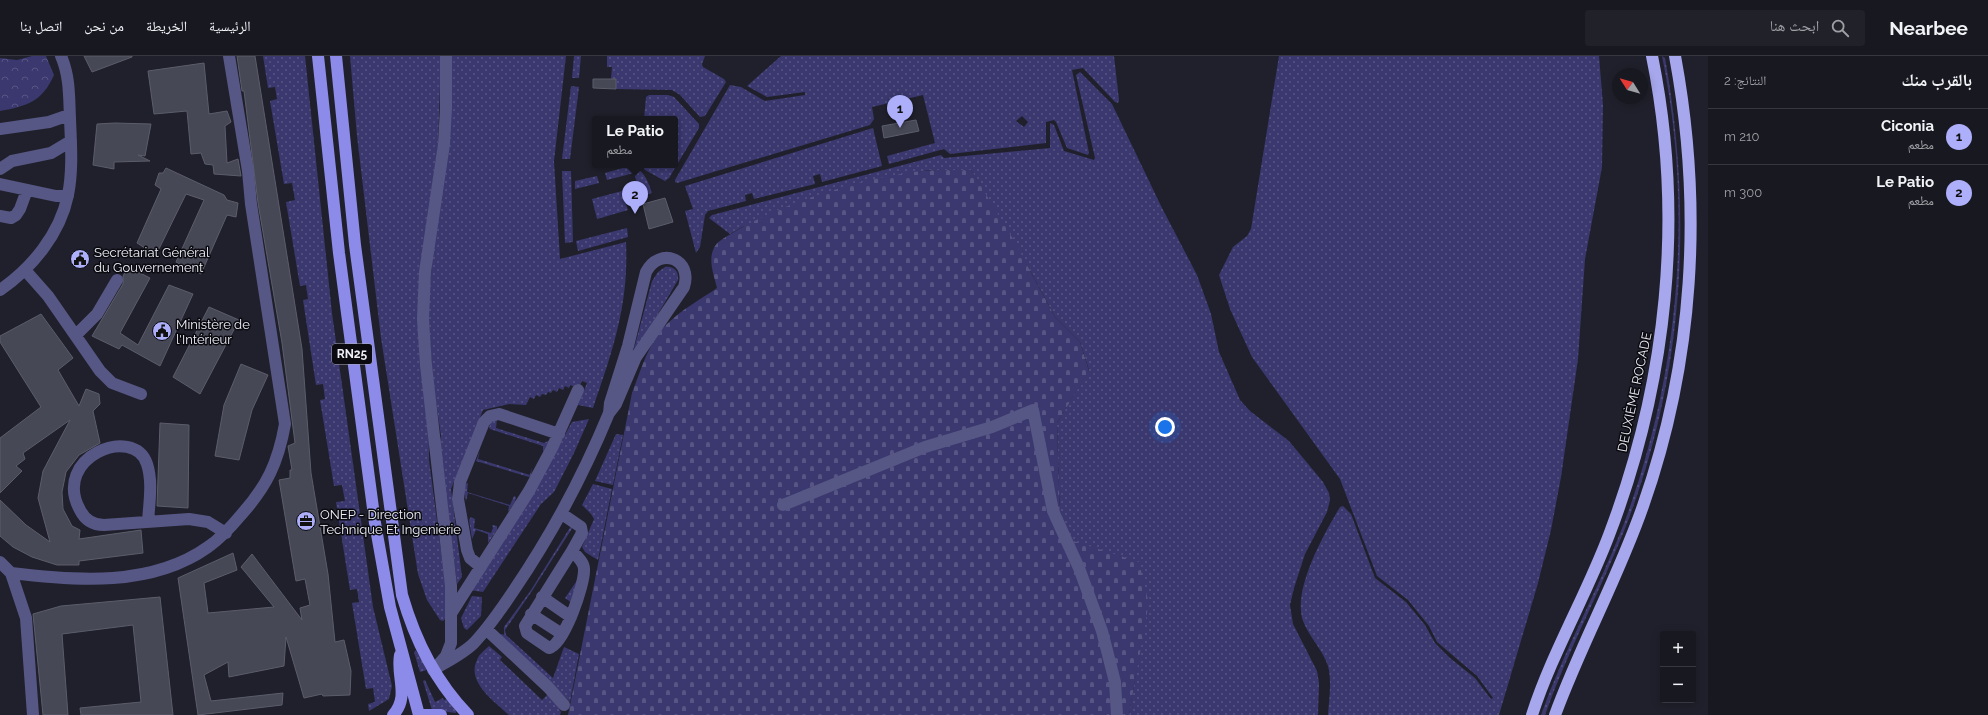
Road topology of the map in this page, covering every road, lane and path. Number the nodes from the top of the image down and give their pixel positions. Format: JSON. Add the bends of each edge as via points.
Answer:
{"nodes":[{"id":1,"x":61,"y":56,"type":"edge"},
{"id":2,"x":229,"y":56,"type":"edge"},
{"id":3,"x":318,"y":56,"type":"edge"},
{"id":4,"x":336,"y":56,"type":"edge"},
{"id":5,"x":446,"y":56,"type":"edge"},
{"id":6,"x":1652,"y":56,"type":"edge"},
{"id":7,"x":1675,"y":56,"type":"edge"},
{"id":8,"x":69,"y":115,"type":"junction"},
{"id":9,"x":0,"y":129,"type":"edge"},
{"id":10,"x":70,"y":141,"type":"junction"},
{"id":11,"x":0,"y":168,"type":"edge"},
{"id":12,"x":0,"y":184,"type":"edge"},
{"id":13,"x":27,"y":190,"type":"junction"},
{"id":14,"x":68,"y":196,"type":"junction"},
{"id":15,"x":0,"y":216,"type":"edge"},
{"id":16,"x":25,"y":270,"type":"junction"},
{"id":17,"x":117,"y":280,"type":"dead end"},
{"id":18,"x":0,"y":290,"type":"edge"},
{"id":19,"x":76,"y":335,"type":"junction"},
{"id":20,"x":578,"y":390,"type":"dead end"},
{"id":21,"x":141,"y":394,"type":"dead end"},
{"id":22,"x":609,"y":413,"type":"junction"},
{"id":23,"x":559,"y":434,"type":"junction"},
{"id":24,"x":783,"y":505,"type":"dead end"},
{"id":25,"x":562,"y":514,"type":"junction"},
{"id":26,"x":148,"y":522,"type":"junction"},
{"id":27,"x":226,"y":533,"type":"junction"},
{"id":28,"x":572,"y":551,"type":"junction"},
{"id":29,"x":0,"y":562,"type":"edge"},
{"id":30,"x":481,"y":567,"type":"junction"},
{"id":31,"x":11,"y":573,"type":"junction"},
{"id":32,"x":542,"y":597,"type":"junction"},
{"id":33,"x":452,"y":612,"type":"junction"},
{"id":34,"x":532,"y":614,"type":"junction"},
{"id":35,"x":571,"y":617,"type":"junction"},
{"id":36,"x":486,"y":629,"type":"junction"},
{"id":37,"x":562,"y":634,"type":"junction"},
{"id":38,"x":401,"y":650,"type":"junction"},
{"id":39,"x":433,"y":670,"type":"junction"},
{"id":40,"x":411,"y":681,"type":"junction"},
{"id":41,"x":564,"y":705,"type":"dead end"},
{"id":42,"x":33,"y":715,"type":"edge"},
{"id":43,"x":393,"y":715,"type":"edge"},
{"id":44,"x":420,"y":715,"type":"edge"},
{"id":45,"x":427,"y":715,"type":"edge"},
{"id":46,"x":441,"y":715,"type":"edge"},
{"id":47,"x":468,"y":715,"type":"edge"},
{"id":48,"x":1117,"y":715,"type":"edge"},
{"id":49,"x":1532,"y":715,"type":"edge"},
{"id":50,"x":1554,"y":715,"type":"edge"}],
"edges":[{"from":1,"to":8,"type":"street","via":[[68,76]]},
{"from":2,"to":27,"type":"street","via":[[285,424],[280,451],[272,471],[259,494]]},
{"from":3,"to":38,"type":"main road","number":"RN25","via":[[360,416],[382,565]]},
{"from":4,"to":39,"type":"main road","number":"RN25","via":[[355,245],[397,569],[409,620]]},
{"from":5,"to":33,"type":"street","via":[[444,144],[426,264],[423,319],[449,560]]},
{"from":6,"to":49,"type":"highway","name":"DEUXIÈME ROCADE","via":[[1665,144],[1669,216],[1666,289],[1656,369],[1642,433],[1621,503],[1594,571],[1555,653]]},
{"from":7,"to":50,"type":"highway","via":[[1687,132],[1692,208],[1689,284],[1679,367],[1665,434],[1643,507]]},
{"from":8,"to":9,"type":"street","via":[[42,123]]},
{"from":8,"to":10,"type":"street"},
{"from":10,"to":11,"type":"street","via":[[51,153],[12,161]]},
{"from":10,"to":14,"type":"street"},
{"from":12,"to":13,"type":"street"},
{"from":13,"to":14,"type":"street"},
{"from":13,"to":15,"type":"street","via":[[16,215],[11,218]]},
{"from":14,"to":16,"type":"street","via":[[52,236]]},
{"from":16,"to":18,"type":"street"},
{"from":16,"to":19,"type":"street","via":[[48,296]]},
{"from":17,"to":19,"type":"street","via":[[97,314]]},
{"from":19,"to":21,"type":"street","via":[[106,378],[112,383]]},
{"from":20,"to":23,"type":"street"},
{"from":22,"to":22,"type":"street","via":[[616,404],[636,358],[684,287],[684,269],[671,258],[653,262],[646,272]]},
{"from":22,"to":25,"type":"street"},
{"from":23,"to":30,"type":"street","via":[[526,496]]},
{"from":23,"to":30,"type":"street","via":[[499,414],[490,416],[484,422],[458,491],[466,550],[470,558]]},
{"from":24,"to":48,"type":"street","via":[[924,447],[992,427],[1033,410],[1053,510],[1079,568],[1102,631],[1116,682]]},
{"from":25,"to":28,"type":"street","via":[[581,527],[582,533]]},
{"from":25,"to":36,"type":"street"},
{"from":26,"to":26,"type":"street","via":[[98,525],[83,516],[74,500],[73,479],[86,460],[95,453],[120,446],[131,447],[143,456],[150,478]]},
{"from":26,"to":27,"type":"street","via":[[201,520],[215,525]]},
{"from":27,"to":31,"type":"street","via":[[195,555],[148,573],[91,579]]},
{"from":28,"to":32,"type":"street"},
{"from":28,"to":35,"type":"street","via":[[584,569],[580,594]]},
{"from":29,"to":31,"type":"street"},
{"from":30,"to":33,"type":"street"},
{"from":31,"to":42,"type":"street","via":[[26,618]]},
{"from":32,"to":34,"type":"street"},
{"from":32,"to":35,"type":"street"},
{"from":33,"to":39,"type":"street","via":[[451,643],[446,656]]},
{"from":34,"to":37,"type":"street"},
{"from":34,"to":37,"type":"street","via":[[525,631],[546,648],[554,647]]},
{"from":35,"to":37,"type":"street"},
{"from":36,"to":39,"type":"street","via":[[473,644]]},
{"from":36,"to":41,"type":"street"},
{"from":38,"to":40,"type":"main road","number":"RN25"},
{"from":38,"to":43,"type":"main road","via":[[398,667],[402,697],[399,708]]},
{"from":39,"to":47,"type":"main road","number":"RN25"},
{"from":40,"to":44,"type":"main road"},
{"from":40,"to":45,"type":"main road","number":"RN25"},
{"from":44,"to":45,"type":"main road"},
{"from":45,"to":46,"type":"main road"}]}
